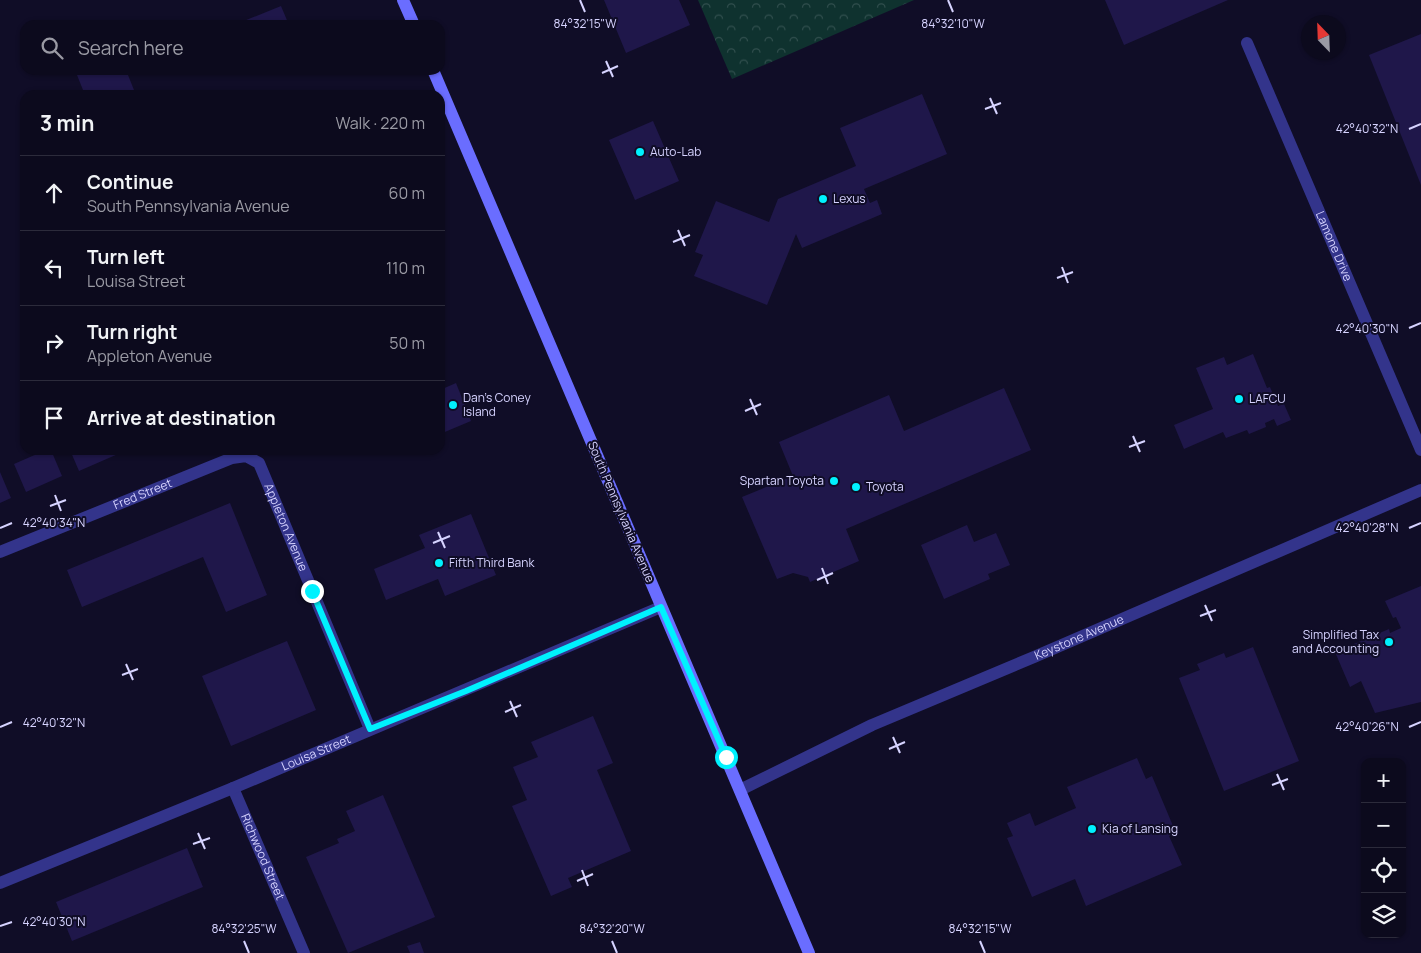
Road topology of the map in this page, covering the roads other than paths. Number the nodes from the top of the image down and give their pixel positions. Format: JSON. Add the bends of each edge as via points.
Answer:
{"nodes":[{"id":1,"x":403,"y":0,"type":"edge"},
{"id":2,"x":412,"y":20,"type":"edge"},
{"id":3,"x":1247,"y":43,"type":"dead end"},
{"id":4,"x":435,"y":75,"type":"edge"},
{"id":5,"x":442,"y":90,"type":"edge"},
{"id":6,"x":445,"y":98,"type":"edge"},
{"id":7,"x":1421,"y":450,"type":"edge"},
{"id":8,"x":259,"y":463,"type":"joint"},
{"id":9,"x":1421,"y":490,"type":"edge"},
{"id":10,"x":0,"y":552,"type":"edge"},
{"id":11,"x":661,"y":607,"type":"junction"},
{"id":12,"x":370,"y":729,"type":"junction"},
{"id":13,"x":233,"y":788,"type":"junction"},
{"id":14,"x":740,"y":790,"type":"junction"},
{"id":15,"x":0,"y":884,"type":"edge"},
{"id":16,"x":304,"y":953,"type":"edge"},
{"id":17,"x":809,"y":953,"type":"edge"}],
"edges":[{"from":1,"to":2,"type":"main road"},
{"from":3,"to":7,"type":"street","name":"Lamone Drive"},
{"from":4,"to":5,"type":"main road","name":"South Pennsylvania Avenue"},
{"from":6,"to":11,"type":"main road","name":"South Pennsylvania Avenue"},
{"from":8,"to":10,"type":"street","name":"Fred Street","via":[[246,456],[232,458]]},
{"from":8,"to":12,"type":"street","name":"Appleton Avenue"},
{"from":9,"to":14,"type":"street","name":"Keystone Avenue","via":[[872,725]]},
{"from":11,"to":12,"type":"street","name":"Louisa Street"},
{"from":11,"to":14,"type":"main road","name":"South Pennsylvania Avenue"},
{"from":12,"to":13,"type":"street","name":"Louisa Street"},
{"from":13,"to":15,"type":"street","name":"Louisa Street"},
{"from":13,"to":16,"type":"street","name":"Richwood Street"},
{"from":14,"to":17,"type":"main road","name":"South Pennsylvania Avenue"}]}
